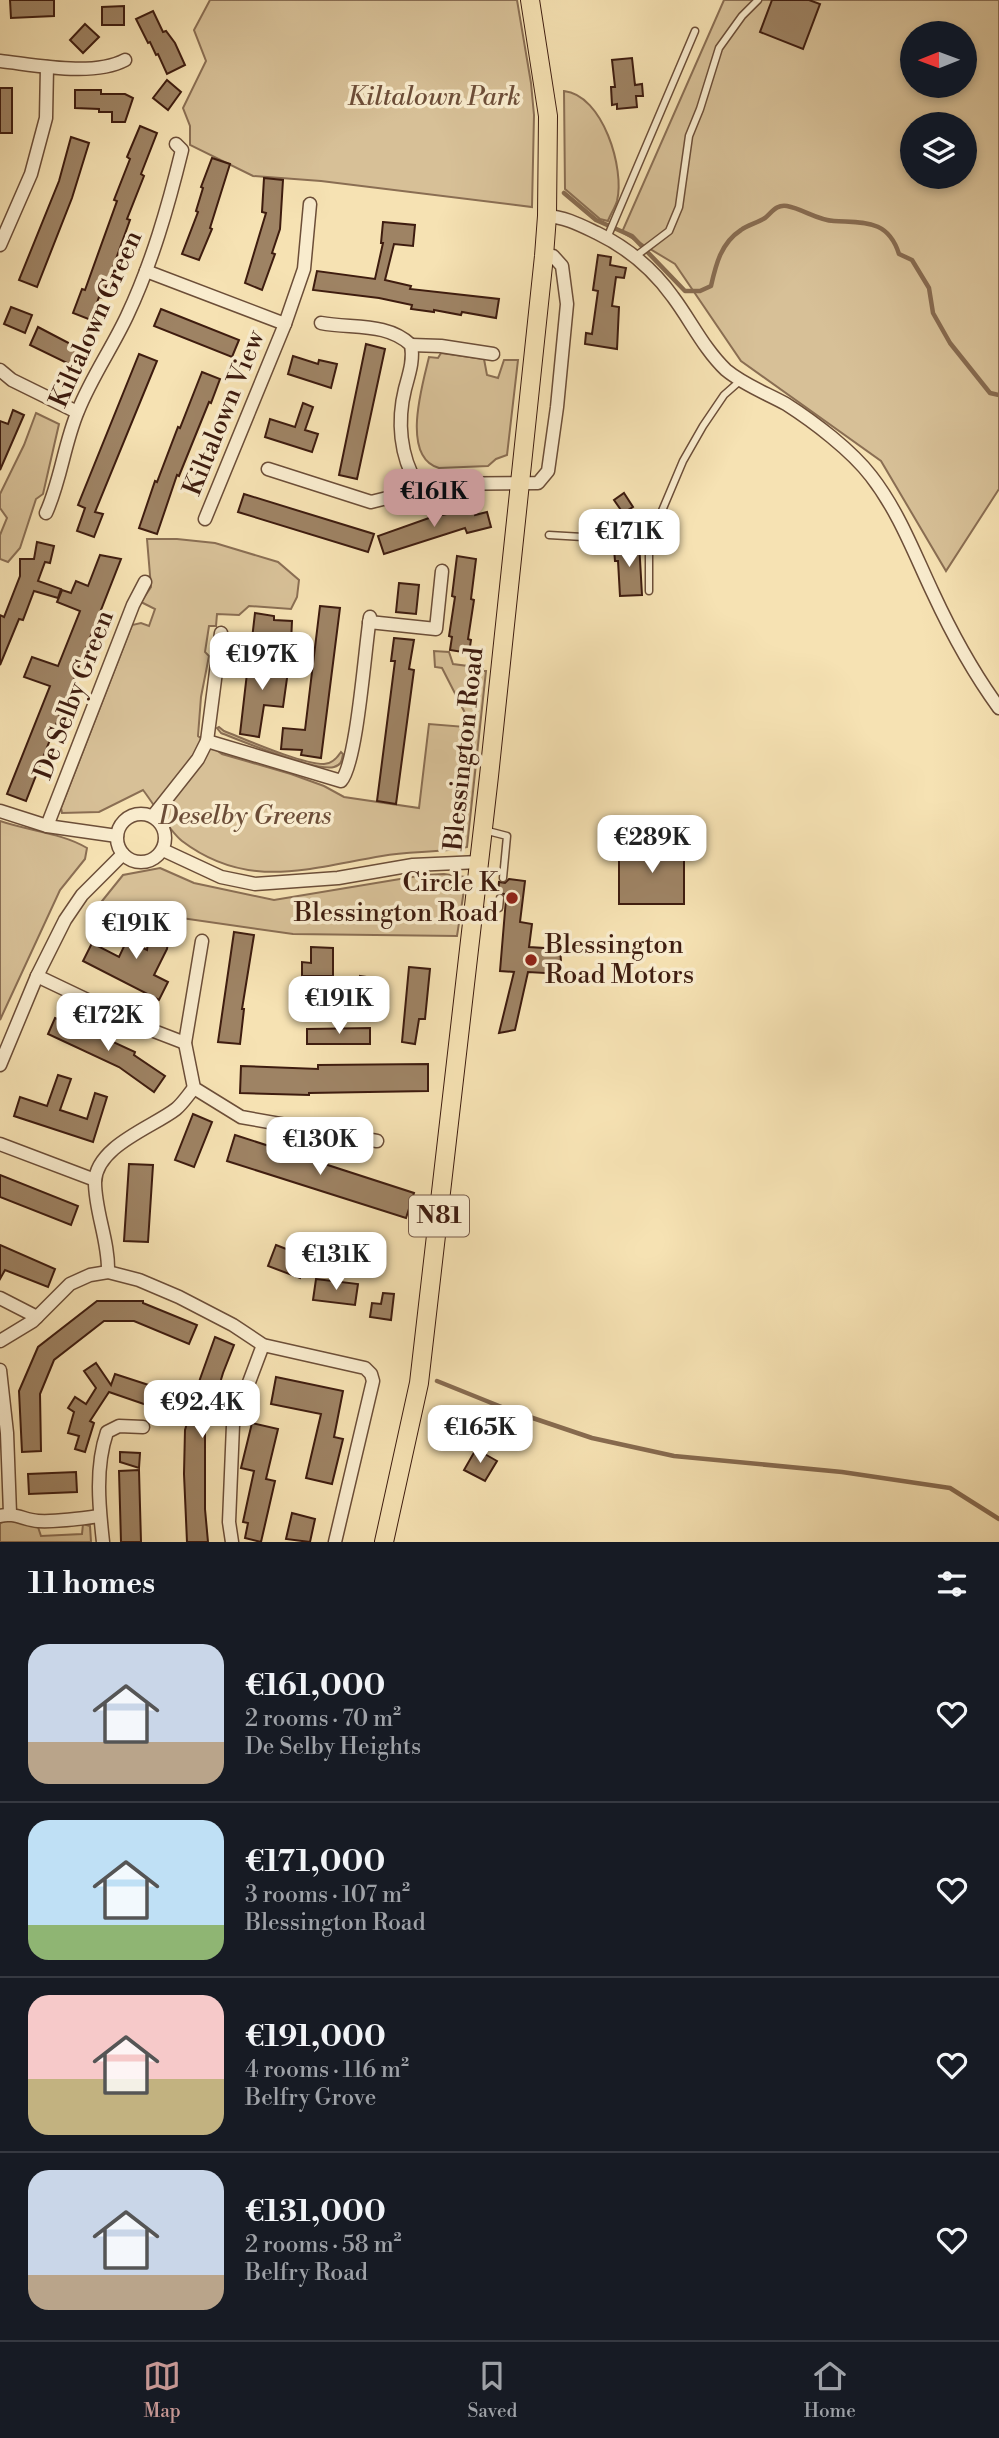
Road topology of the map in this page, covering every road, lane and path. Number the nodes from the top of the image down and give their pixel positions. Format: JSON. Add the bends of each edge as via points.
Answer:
{"nodes":[{"id":1,"x":530,"y":0,"type":"edge"},
{"id":2,"x":758,"y":0,"type":"edge"},
{"id":3,"x":695,"y":31,"type":"dead end"},
{"id":4,"x":125,"y":60,"type":"dead end"},
{"id":5,"x":0,"y":61,"type":"edge"},
{"id":6,"x":47,"y":67,"type":"junction"},
{"id":7,"x":176,"y":144,"type":"dead end"},
{"id":8,"x":310,"y":204,"type":"dead end"},
{"id":9,"x":547,"y":216,"type":"junction"},
{"id":10,"x":611,"y":231,"type":"junction"},
{"id":11,"x":0,"y":245,"type":"edge"},
{"id":12,"x":642,"y":252,"type":"junction"},
{"id":13,"x":544,"y":256,"type":"junction"},
{"id":14,"x":146,"y":271,"type":"junction"},
{"id":15,"x":321,"y":323,"type":"dead end"},
{"id":16,"x":285,"y":324,"type":"junction"},
{"id":17,"x":411,"y":345,"type":"junction"},
{"id":18,"x":493,"y":354,"type":"dead end"},
{"id":19,"x":0,"y":370,"type":"edge"},
{"id":20,"x":741,"y":380,"type":"junction"},
{"id":21,"x":77,"y":412,"type":"junction"},
{"id":22,"x":268,"y":469,"type":"dead end"},
{"id":23,"x":519,"y":483,"type":"junction"},
{"id":24,"x":417,"y":484,"type":"junction"},
{"id":25,"x":46,"y":513,"type":"dead end"},
{"id":26,"x":205,"y":519,"type":"dead end"},
{"id":27,"x":549,"y":535,"type":"dead end"},
{"id":28,"x":643,"y":536,"type":"junction"},
{"id":29,"x":442,"y":571,"type":"dead end"},
{"id":30,"x":145,"y":582,"type":"dead end"},
{"id":31,"x":649,"y":591,"type":"dead end"},
{"id":32,"x":221,"y":632,"type":"dead end"},
{"id":33,"x":999,"y":708,"type":"edge"},
{"id":34,"x":207,"y":741,"type":"junction"},
{"id":35,"x":0,"y":811,"type":"edge"},
{"id":36,"x":153,"y":816,"type":"junction"},
{"id":37,"x":47,"y":826,"type":"junction"},
{"id":38,"x":482,"y":830,"type":"junction"},
{"id":39,"x":117,"y":836,"type":"junction"},
{"id":40,"x":163,"y":850,"type":"junction"},
{"id":41,"x":123,"y":854,"type":"junction"},
{"id":42,"x":479,"y":862,"type":"junction"},
{"id":43,"x":503,"y":878,"type":"dead end"},
{"id":44,"x":500,"y":898,"type":"dead end"},
{"id":45,"x":473,"y":910,"type":"junction"},
{"id":46,"x":202,"y":940,"type":"dead end"},
{"id":47,"x":37,"y":976,"type":"junction"},
{"id":48,"x":185,"y":1043,"type":"junction"},
{"id":49,"x":0,"y":1065,"type":"edge"},
{"id":50,"x":194,"y":1088,"type":"junction"},
{"id":51,"x":377,"y":1141,"type":"dead end"},
{"id":52,"x":0,"y":1144,"type":"edge"},
{"id":53,"x":95,"y":1180,"type":"junction"},
{"id":54,"x":108,"y":1272,"type":"junction"},
{"id":55,"x":0,"y":1298,"type":"edge"},
{"id":56,"x":37,"y":1317,"type":"junction"},
{"id":57,"x":0,"y":1341,"type":"edge"},
{"id":58,"x":263,"y":1345,"type":"junction"},
{"id":59,"x":0,"y":1370,"type":"edge"},
{"id":60,"x":143,"y":1427,"type":"dead end"},
{"id":61,"x":4,"y":1433,"type":"edge"},
{"id":62,"x":5,"y":1515,"type":"edge"},
{"id":63,"x":99,"y":1516,"type":"junction"},
{"id":64,"x":103,"y":1542,"type":"edge"},
{"id":65,"x":232,"y":1542,"type":"edge"},
{"id":66,"x":335,"y":1542,"type":"edge"},
{"id":67,"x":384,"y":1542,"type":"edge"}],
"edges":[{"from":1,"to":9,"type":"main road","name":"Blessington Road","number":"N81","via":[[548,117]]},
{"from":2,"to":12,"type":"lane","via":[[719,48],[689,136],[679,207],[669,231]]},
{"from":3,"to":10,"type":"lane"},
{"from":4,"to":6,"type":"street","via":[[106,68]]},
{"from":5,"to":6,"type":"street"},
{"from":6,"to":11,"type":"street","via":[[46,118],[31,174]]},
{"from":7,"to":14,"type":"street","name":"Kiltalown Green","via":[[182,150]]},
{"from":8,"to":16,"type":"street","name":"Kiltalown View","via":[[304,270]]},
{"from":9,"to":10,"type":"street"},
{"from":9,"to":13,"type":"main road","name":"Blessington Road","number":"N81"},
{"from":10,"to":12,"type":"street"},
{"from":12,"to":20,"type":"street","via":[[715,358]]},
{"from":13,"to":23,"type":"main road","name":"Blessington Road","number":"N81"},
{"from":13,"to":23,"type":"street","via":[[553,256],[562,265],[567,304],[559,395],[548,471],[538,483]]},
{"from":14,"to":16,"type":"street","name":"Kiltalown View"},
{"from":14,"to":21,"type":"street","name":"Kiltalown Green"},
{"from":15,"to":17,"type":"street","via":[[379,329],[401,335]]},
{"from":16,"to":26,"type":"street","name":"Kiltalown View"},
{"from":17,"to":18,"type":"street"},
{"from":17,"to":24,"type":"street","via":[[401,411],[402,442]]},
{"from":19,"to":21,"type":"street"},
{"from":20,"to":28,"type":"lane","via":[[724,395],[703,426],[656,525]]},
{"from":20,"to":33,"type":"street","via":[[798,413],[870,474],[909,538],[959,649]]},
{"from":21,"to":25,"type":"street","name":"Kiltalown Green"},
{"from":22,"to":24,"type":"street","via":[[371,502],[403,494]]},
{"from":23,"to":24,"type":"street"},
{"from":23,"to":38,"type":"main road","name":"Blessington Road","number":"N81"},
{"from":27,"to":28,"type":"lane"},
{"from":28,"to":31,"type":"lane","via":[[649,539]]},
{"from":29,"to":34,"type":"street","via":[[436,629],[370,620],[353,748],[341,781]]},
{"from":30,"to":37,"type":"street","name":"De Selby Green"},
{"from":32,"to":34,"type":"street"},
{"from":34,"to":36,"type":"street"},
{"from":35,"to":37,"type":"street"},
{"from":36,"to":39,"type":"street","via":[[130,816]]},
{"from":36,"to":40,"type":"street","via":[[163,827]]},
{"from":37,"to":39,"type":"street"},
{"from":38,"to":42,"type":"main road","name":"Blessington Road","number":"N81"},
{"from":38,"to":43,"type":"lane","via":[[507,836]]},
{"from":39,"to":41,"type":"street"},
{"from":40,"to":41,"type":"street","via":[[144,862]]},
{"from":40,"to":42,"type":"street","via":[[221,877],[256,884],[338,878],[412,865]]},
{"from":41,"to":47,"type":"street","via":[[82,895]]},
{"from":42,"to":45,"type":"main road","name":"Blessington Road","number":"N81"},
{"from":44,"to":45,"type":"lane","via":[[499,908]]},
{"from":45,"to":67,"type":"main road","name":"Blessington Road","number":"N81","via":[[419,1383]]},
{"from":46,"to":48,"type":"street"},
{"from":47,"to":48,"type":"street"},
{"from":47,"to":49,"type":"street"},
{"from":48,"to":50,"type":"street"},
{"from":50,"to":51,"type":"street","via":[[241,1116]]},
{"from":50,"to":53,"type":"street","via":[[178,1108],[125,1140],[100,1163]]},
{"from":52,"to":53,"type":"street"},
{"from":53,"to":54,"type":"street"},
{"from":54,"to":56,"type":"street","via":[[71,1284]]},
{"from":54,"to":58,"type":"street","via":[[178,1297]]},
{"from":55,"to":56,"type":"street"},
{"from":56,"to":57,"type":"street"},
{"from":58,"to":65,"type":"street","via":[[233,1425]]},
{"from":58,"to":66,"type":"street","via":[[365,1368],[371,1374]]},
{"from":59,"to":61,"type":"street"},
{"from":60,"to":63,"type":"street","via":[[119,1426],[107,1432],[101,1450]]},
{"from":61,"to":62,"type":"street"},
{"from":62,"to":63,"type":"street","via":[[35,1521]]},
{"from":63,"to":64,"type":"street"}]}
